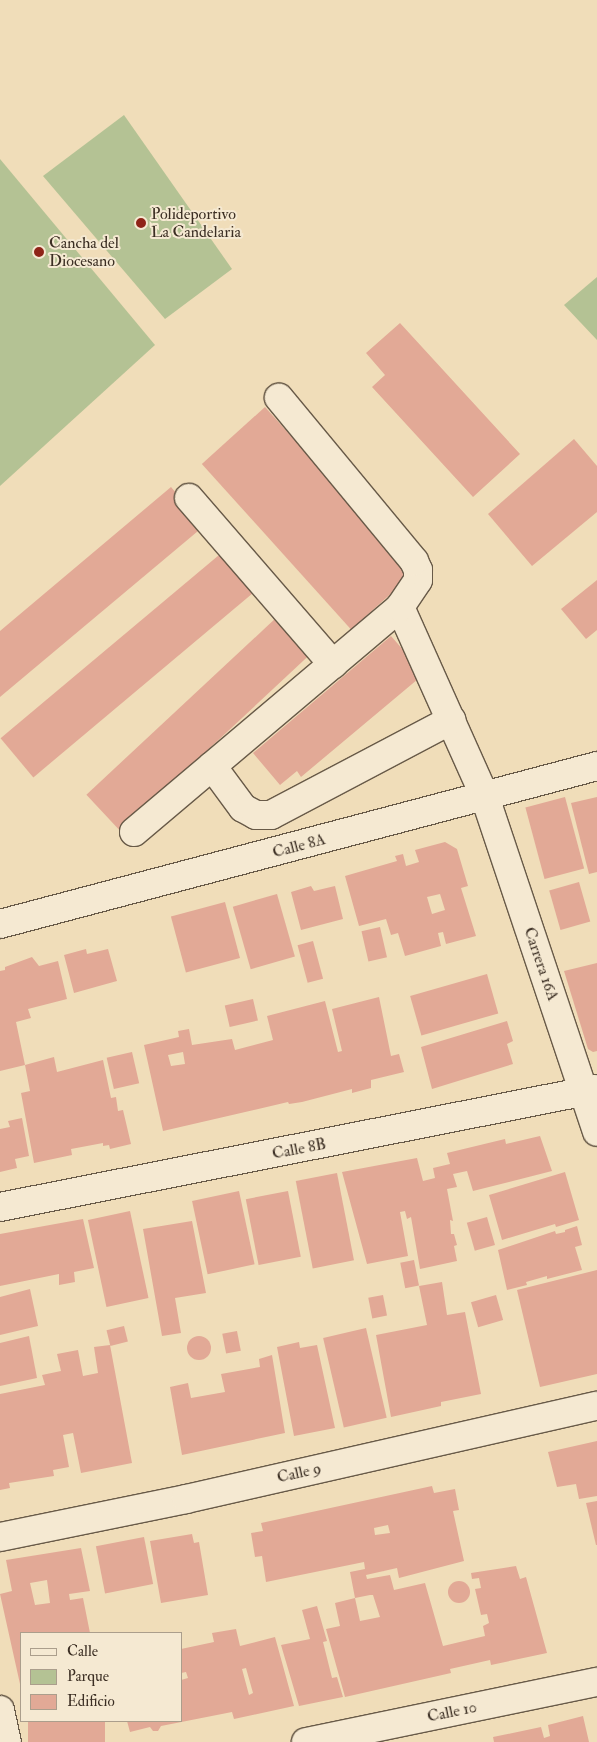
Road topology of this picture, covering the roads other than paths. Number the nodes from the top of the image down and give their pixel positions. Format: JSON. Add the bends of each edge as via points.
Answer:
{"nodes":[{"id":1,"x":279,"y":398,"type":"dead end"},
{"id":2,"x":189,"y":498,"type":"dead end"},
{"id":3,"x":400,"y":607,"type":"junction"},
{"id":4,"x":333,"y":664,"type":"junction"},
{"id":5,"x":451,"y":720,"type":"junction"},
{"id":6,"x":212,"y":766,"type":"junction"},
{"id":7,"x":597,"y":766,"type":"edge"},
{"id":8,"x":485,"y":797,"type":"junction"},
{"id":9,"x":134,"y":832,"type":"dead end"},
{"id":10,"x":0,"y":924,"type":"edge"},
{"id":11,"x":591,"y":1091,"type":"edge"},
{"id":12,"x":597,"y":1132,"type":"edge"},
{"id":13,"x":0,"y":1208,"type":"edge"},
{"id":14,"x":597,"y":1406,"type":"edge"},
{"id":15,"x":0,"y":1537,"type":"edge"},
{"id":16,"x":597,"y":1682,"type":"edge"},
{"id":17,"x":0,"y":1710,"type":"edge"},
{"id":18,"x":7,"y":1742,"type":"edge"},
{"id":19,"x":306,"y":1742,"type":"edge"}],
"edges":[{"from":1,"to":3,"type":"street","via":[[414,561],[418,580]]},
{"from":2,"to":4,"type":"street"},
{"from":3,"to":4,"type":"street"},
{"from":3,"to":5,"type":"street","name":"Carrera 16A"},
{"from":4,"to":6,"type":"street"},
{"from":5,"to":6,"type":"street","via":[[271,815],[256,815],[244,808]]},
{"from":5,"to":8,"type":"street","name":"Carrera 16A"},
{"from":6,"to":9,"type":"street"},
{"from":7,"to":8,"type":"street","name":"Calle 8A"},
{"from":8,"to":10,"type":"street","name":"Calle 8A"},
{"from":8,"to":11,"type":"street","name":"Carrera 16A"},
{"from":11,"to":12,"type":"street","name":"Carrera 16A"},
{"from":11,"to":13,"type":"street","name":"Calle 8B"},
{"from":14,"to":15,"type":"street","name":"Calle 9"},
{"from":16,"to":19,"type":"street","name":"Calle 10"},
{"from":17,"to":18,"type":"street"}]}
